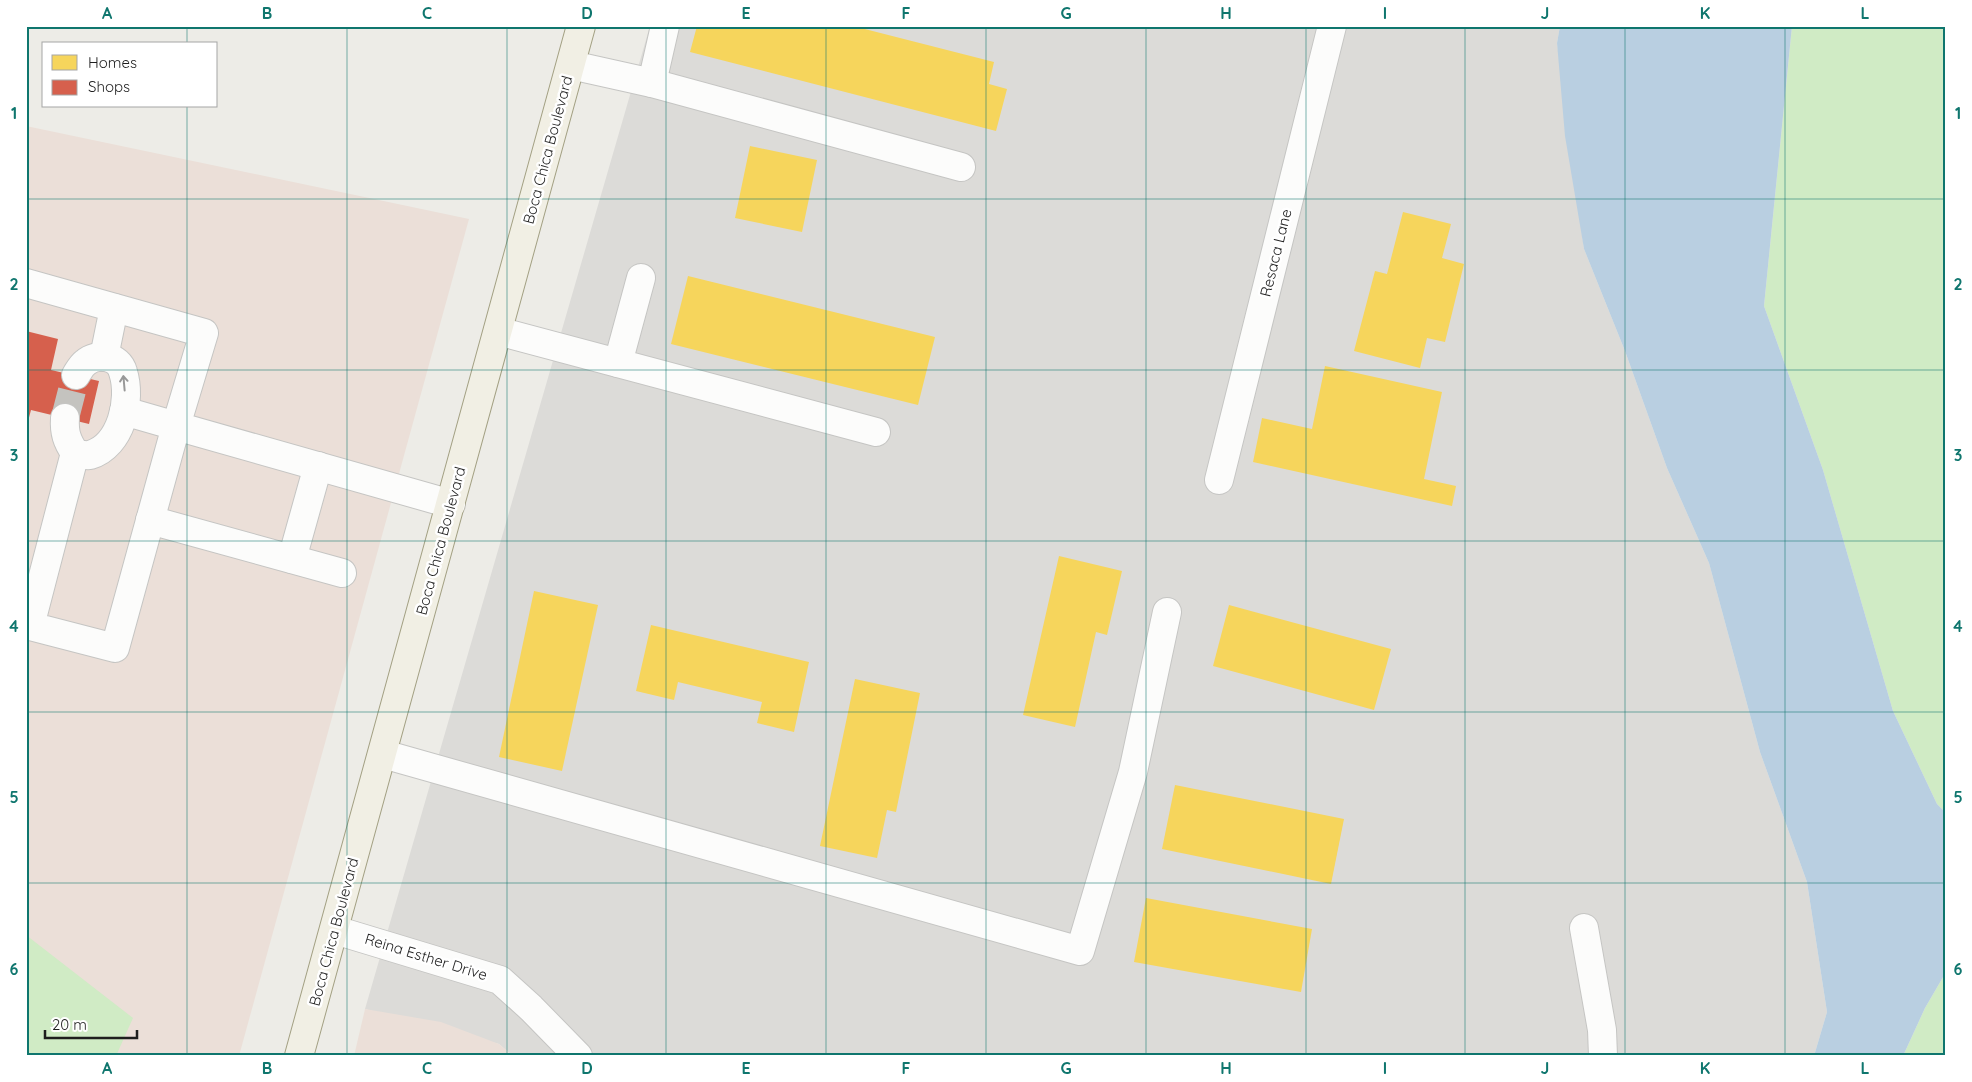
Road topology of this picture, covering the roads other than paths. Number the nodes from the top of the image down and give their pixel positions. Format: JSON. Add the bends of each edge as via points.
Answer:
{"nodes":[{"id":1,"x":581,"y":26,"type":"edge"},
{"id":2,"x":665,"y":26,"type":"edge"},
{"id":3,"x":1332,"y":26,"type":"edge"},
{"id":4,"x":571,"y":65,"type":"junction"},
{"id":5,"x":652,"y":83,"type":"junction"},
{"id":6,"x":961,"y":167,"type":"dead end"},
{"id":7,"x":641,"y":278,"type":"dead end"},
{"id":8,"x":26,"y":283,"type":"edge"},
{"id":9,"x":114,"y":308,"type":"junction"},
{"id":10,"x":498,"y":331,"type":"junction"},
{"id":11,"x":104,"y":357,"type":"junction"},
{"id":12,"x":618,"y":363,"type":"junction"},
{"id":13,"x":76,"y":376,"type":"tunnel mouth"},
{"id":14,"x":124,"y":411,"type":"junction"},
{"id":15,"x":65,"y":418,"type":"tunnel mouth"},
{"id":16,"x":176,"y":426,"type":"junction"},
{"id":17,"x":876,"y":432,"type":"dead end"},
{"id":18,"x":75,"y":453,"type":"junction"},
{"id":19,"x":318,"y":466,"type":"junction"},
{"id":20,"x":1219,"y":480,"type":"dead end"},
{"id":21,"x":451,"y":504,"type":"junction"},
{"id":22,"x":150,"y":520,"type":"junction"},
{"id":23,"x":292,"y":559,"type":"junction"},
{"id":24,"x":342,"y":573,"type":"dead end"},
{"id":25,"x":1167,"y":612,"type":"dead end"},
{"id":26,"x":382,"y":754,"type":"junction"},
{"id":27,"x":1584,"y":928,"type":"dead end"},
{"id":28,"x":334,"y":930,"type":"junction"},
{"id":29,"x":299,"y":1056,"type":"edge"},
{"id":30,"x":578,"y":1056,"type":"edge"},
{"id":31,"x":1603,"y":1056,"type":"edge"}],
"edges":[{"from":1,"to":4,"type":"main road","name":"Boca Chica Boulevard"},
{"from":2,"to":5,"type":"street"},
{"from":3,"to":20,"type":"street","name":"Resaca Lane"},
{"from":4,"to":5,"type":"street"},
{"from":4,"to":10,"type":"main road","name":"Boca Chica Boulevard"},
{"from":5,"to":6,"type":"street"},
{"from":7,"to":12,"type":"street"},
{"from":8,"to":9,"type":"street"},
{"from":9,"to":11,"type":"street"},
{"from":9,"to":16,"type":"street","via":[[204,333]]},
{"from":10,"to":12,"type":"street"},
{"from":10,"to":21,"type":"main road","name":"Boca Chica Boulevard"},
{"from":11,"to":13,"type":"street","via":[[85,362]]},
{"from":14,"to":11,"type":"street","one_way":true,"via":[[123,372],[118,362]]},
{"from":12,"to":17,"type":"street"},
{"from":14,"to":16,"type":"street"},
{"from":14,"to":18,"type":"street","via":[[118,430],[105,448],[89,456]]},
{"from":15,"to":18,"type":"street","via":[[67,441]]},
{"from":16,"to":19,"type":"street"},
{"from":16,"to":22,"type":"street"},
{"from":18,"to":22,"type":"street","via":[[30,626],[115,648]]},
{"from":19,"to":21,"type":"street"},
{"from":19,"to":23,"type":"street"},
{"from":21,"to":26,"type":"main road","name":"Boca Chica Boulevard"},
{"from":22,"to":23,"type":"street"},
{"from":23,"to":24,"type":"street"},
{"from":25,"to":26,"type":"street","via":[[1133,772],[1080,951]]},
{"from":26,"to":28,"type":"main road","name":"Boca Chica Boulevard"},
{"from":27,"to":31,"type":"street","via":[[1602,1030]]},
{"from":28,"to":29,"type":"main road","name":"Boca Chica Boulevard"},
{"from":28,"to":30,"type":"street","name":"Reina Esther Drive","via":[[500,980]]}]}
